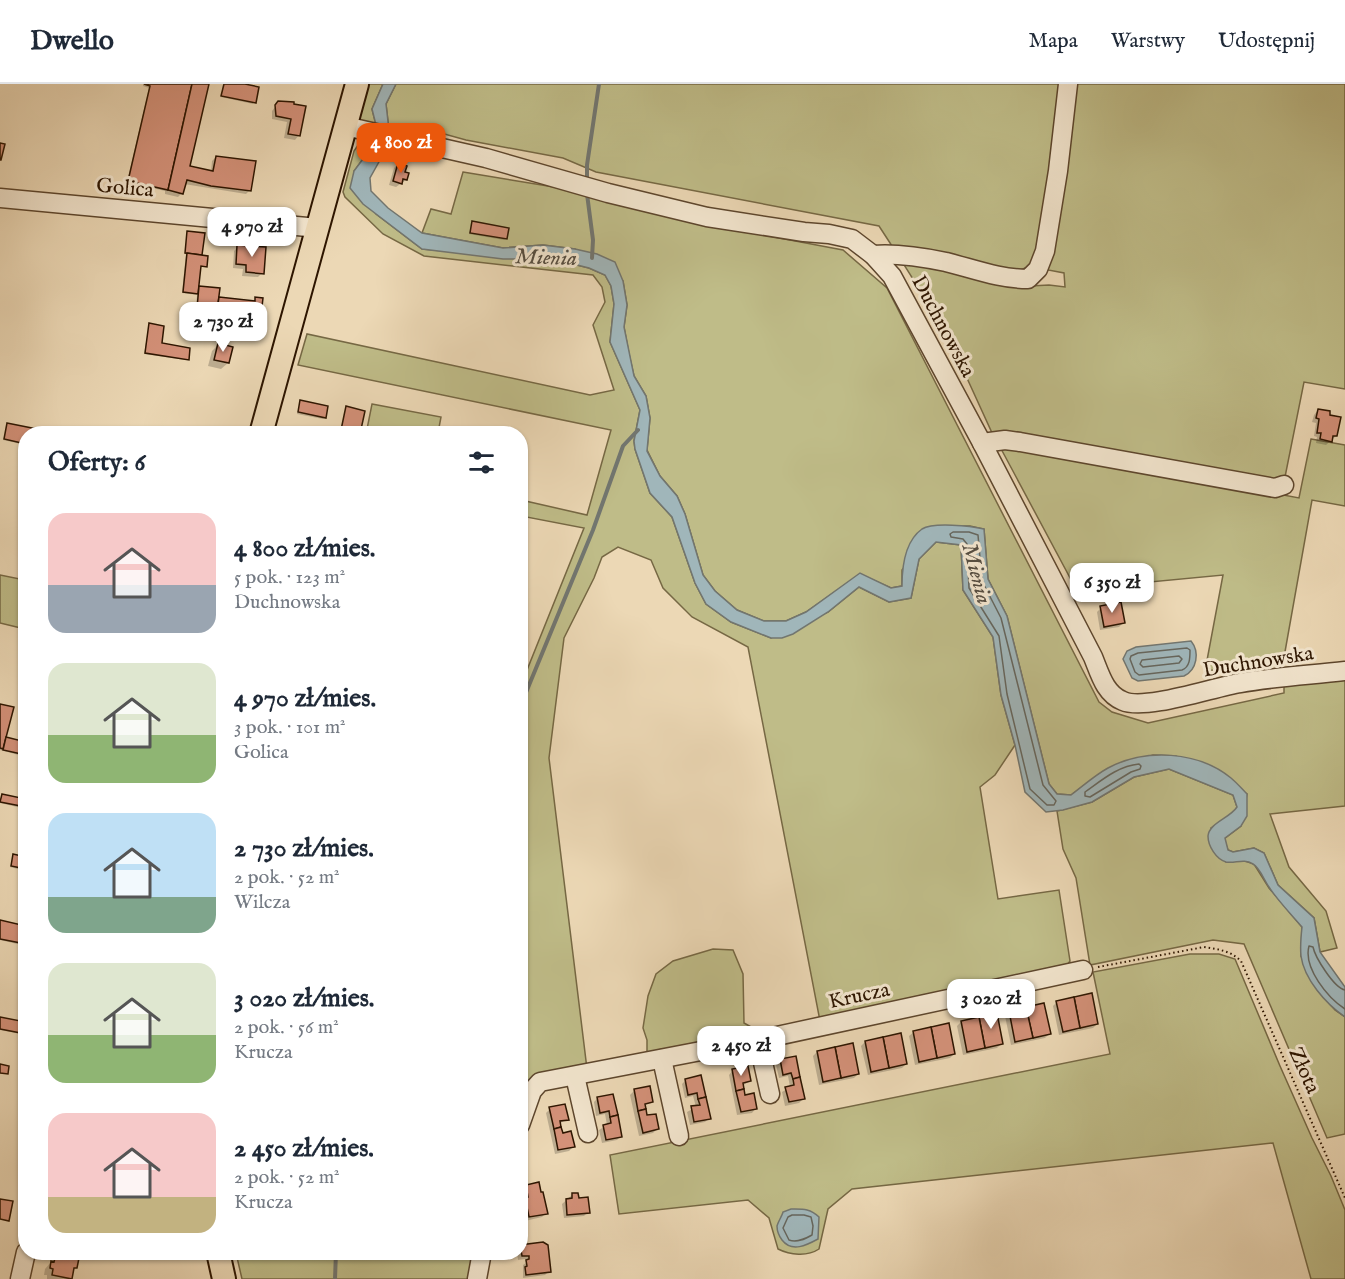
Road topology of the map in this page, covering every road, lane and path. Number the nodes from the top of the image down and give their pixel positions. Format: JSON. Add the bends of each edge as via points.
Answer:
{"nodes":[{"id":1,"x":357,"y":84,"type":"edge"},
{"id":2,"x":1068,"y":84,"type":"edge"},
{"id":3,"x":355,"y":129,"type":"junction"},
{"id":4,"x":0,"y":198,"type":"edge"},
{"id":5,"x":318,"y":228,"type":"junction"},
{"id":6,"x":873,"y":255,"type":"junction"},
{"id":7,"x":263,"y":426,"type":"edge"},
{"id":8,"x":982,"y":443,"type":"junction"},
{"id":9,"x":1284,"y":485,"type":"dead end"},
{"id":10,"x":1345,"y":671,"type":"edge"},
{"id":11,"x":1083,"y":970,"type":"joint"},
{"id":12,"x":758,"y":1040,"type":"junction"},
{"id":13,"x":662,"y":1059,"type":"junction"},
{"id":14,"x":575,"y":1076,"type":"junction"},
{"id":15,"x":770,"y":1094,"type":"dead end"},
{"id":16,"x":528,"y":1103,"type":"edge"},
{"id":17,"x":588,"y":1133,"type":"dead end"},
{"id":18,"x":679,"y":1136,"type":"dead end"},
{"id":19,"x":1345,"y":1198,"type":"edge"},
{"id":20,"x":24,"y":1260,"type":"edge"},
{"id":21,"x":220,"y":1260,"type":"edge"},
{"id":22,"x":481,"y":1260,"type":"edge"},
{"id":23,"x":20,"y":1279,"type":"edge"},
{"id":24,"x":224,"y":1279,"type":"edge"},
{"id":25,"x":477,"y":1279,"type":"edge"}],
"edges":[{"from":1,"to":3,"type":"main road"},
{"from":2,"to":6,"type":"street","via":[[1046,251],[1038,269],[1028,279],[1011,279],[906,255]]},
{"from":3,"to":5,"type":"main road"},
{"from":3,"to":6,"type":"street","name":"Duchnowska","via":[[486,158],[707,216],[852,239]]},
{"from":4,"to":5,"type":"street","name":"Golica"},
{"from":5,"to":7,"type":"main road"},
{"from":6,"to":8,"type":"street","name":"Duchnowska","via":[[891,276]]},
{"from":8,"to":9,"type":"street","via":[[1020,442],[1275,488]]},
{"from":8,"to":10,"type":"street","name":"Duchnowska","via":[[1105,685],[1125,703],[1149,702],[1239,683]]},
{"from":11,"to":12,"type":"street","name":"Krucza"},
{"from":11,"to":19,"type":"path","name":"Złota","via":[[1204,947],[1241,960]]},
{"from":12,"to":13,"type":"street","name":"Krucza"},
{"from":12,"to":15,"type":"street"},
{"from":13,"to":14,"type":"street","name":"Krucza"},
{"from":13,"to":18,"type":"street"},
{"from":14,"to":16,"type":"street","name":"Krucza","via":[[540,1082],[534,1086]]},
{"from":14,"to":17,"type":"street"},
{"from":20,"to":23,"type":"street"},
{"from":21,"to":24,"type":"main road"},
{"from":22,"to":25,"type":"street"}]}
